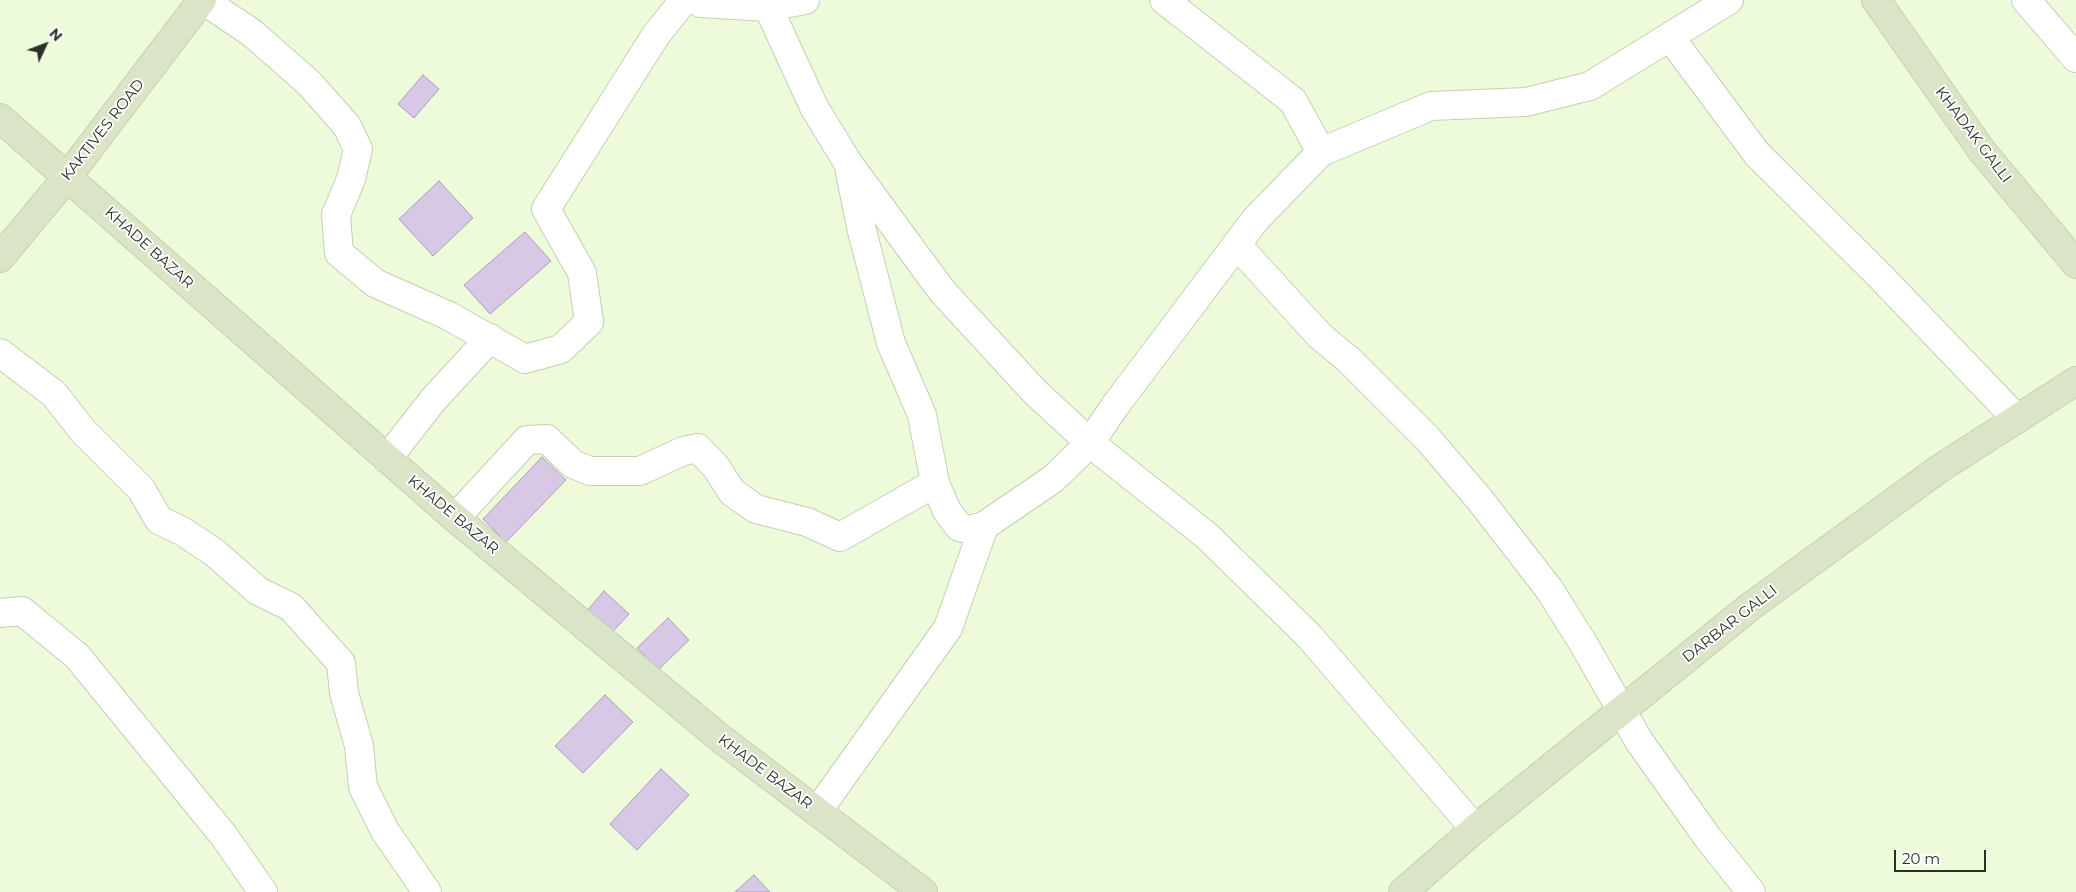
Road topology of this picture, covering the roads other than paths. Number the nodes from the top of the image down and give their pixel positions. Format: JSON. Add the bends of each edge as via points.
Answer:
{"nodes":[{"id":1,"x":203,"y":0,"type":"edge"},
{"id":2,"x":684,"y":0,"type":"edge"},
{"id":3,"x":696,"y":0,"type":"edge"},
{"id":4,"x":804,"y":0,"type":"edge"},
{"id":5,"x":1164,"y":0,"type":"edge"},
{"id":6,"x":1729,"y":0,"type":"edge"},
{"id":7,"x":1876,"y":0,"type":"edge"},
{"id":8,"x":2026,"y":0,"type":"edge"},
{"id":9,"x":768,"y":3,"type":"edge"},
{"id":10,"x":1670,"y":37,"type":"junction"},
{"id":11,"x":2076,"y":58,"type":"edge"},
{"id":12,"x":0,"y":118,"type":"edge"},
{"id":13,"x":1321,"y":152,"type":"junction"},
{"id":14,"x":848,"y":163,"type":"junction"},
{"id":15,"x":68,"y":176,"type":"junction"},
{"id":16,"x":1237,"y":244,"type":"junction"},
{"id":17,"x":0,"y":258,"type":"edge"},
{"id":18,"x":2076,"y":264,"type":"edge"},
{"id":19,"x":490,"y":338,"type":"junction"},
{"id":20,"x":0,"y":353,"type":"edge"},
{"id":21,"x":2076,"y":381,"type":"edge"},
{"id":22,"x":2017,"y":419,"type":"junction"},
{"id":23,"x":1090,"y":443,"type":"junction"},
{"id":24,"x":387,"y":459,"type":"junction"},
{"id":25,"x":935,"y":483,"type":"junction"},
{"id":26,"x":455,"y":518,"type":"junction"},
{"id":27,"x":984,"y":526,"type":"junction"},
{"id":28,"x":0,"y":613,"type":"edge"},
{"id":29,"x":1621,"y":709,"type":"junction"},
{"id":30,"x":817,"y":812,"type":"junction"},
{"id":31,"x":1475,"y":828,"type":"junction"},
{"id":32,"x":263,"y":892,"type":"edge"},
{"id":33,"x":428,"y":892,"type":"edge"},
{"id":34,"x":922,"y":892,"type":"edge"},
{"id":35,"x":1403,"y":892,"type":"edge"},
{"id":36,"x":1751,"y":892,"type":"edge"}],
"edges":[{"from":1,"to":15,"type":"main road","name":"KAKTIVES ROAD"},
{"from":1,"to":19,"type":"street","via":[[252,33],[302,76],[348,126],[358,149],[351,179],[336,215],[338,253],[375,284]]},
{"from":2,"to":19,"type":"street","via":[[656,35],[546,209],[582,274],[589,322],[561,349],[525,359]]},
{"from":3,"to":9,"type":"street","via":[[700,3]]},
{"from":4,"to":9,"type":"street"},
{"from":5,"to":13,"type":"street","via":[[1293,102]]},
{"from":6,"to":10,"type":"street"},
{"from":7,"to":18,"type":"main road","name":"KHADAK GALLI","via":[[1982,151]]},
{"from":8,"to":11,"type":"street"},
{"from":9,"to":14,"type":"street","via":[[814,107]]},
{"from":10,"to":13,"type":"street","via":[[1590,86],[1526,102],[1431,106]]},
{"from":10,"to":22,"type":"street","via":[[1757,154],[1879,274]]},
{"from":12,"to":15,"type":"main road","name":"KHADE BAZAR"},
{"from":13,"to":16,"type":"street","via":[[1255,220]]},
{"from":14,"to":23,"type":"street","via":[[942,291],[1035,392]]},
{"from":14,"to":25,"type":"street","via":[[891,344],[922,415]]},
{"from":15,"to":17,"type":"main road","name":"KAKTIVES ROAD"},
{"from":15,"to":24,"type":"main road","name":"KHADE BAZAR"},
{"from":16,"to":23,"type":"street"},
{"from":16,"to":29,"type":"street","via":[[1320,336],[1349,360],[1427,438],[1480,500],[1549,589]]},
{"from":19,"to":24,"type":"street","via":[[433,400]]},
{"from":20,"to":33,"type":"street","via":[[54,394],[83,431],[141,489],[159,520],[182,531],[215,554],[258,591],[290,607],[341,663],[344,693],[360,746],[363,787],[385,831]]},
{"from":21,"to":22,"type":"main road","name":"DARBAR GALLI"},
{"from":22,"to":29,"type":"main road","name":"DARBAR GALLI","via":[[1939,470],[1751,606]]},
{"from":23,"to":27,"type":"street","via":[[1053,479]]},
{"from":23,"to":31,"type":"street","via":[[1207,536],[1309,636]]},
{"from":24,"to":26,"type":"main road","name":"KHADE BAZAR"},
{"from":25,"to":26,"type":"street","via":[[840,537],[807,522],[756,508],[732,492],[716,467],[698,448],[683,451],[640,471],[590,471],[572,464],[547,439],[526,440]]},
{"from":25,"to":27,"type":"street","via":[[947,511],[960,527],[971,530]]},
{"from":26,"to":30,"type":"main road","name":"KHADE BAZAR","via":[[720,738]]},
{"from":27,"to":30,"type":"street","via":[[948,628]]},
{"from":28,"to":32,"type":"street","via":[[22,611],[77,656],[224,836]]},
{"from":29,"to":31,"type":"main road","name":"DARBAR GALLI"},
{"from":29,"to":36,"type":"street","via":[[1675,792]]},
{"from":30,"to":34,"type":"main road","name":"KHADE BAZAR"},
{"from":31,"to":35,"type":"main road","name":"DARBAR GALLI"}]}
